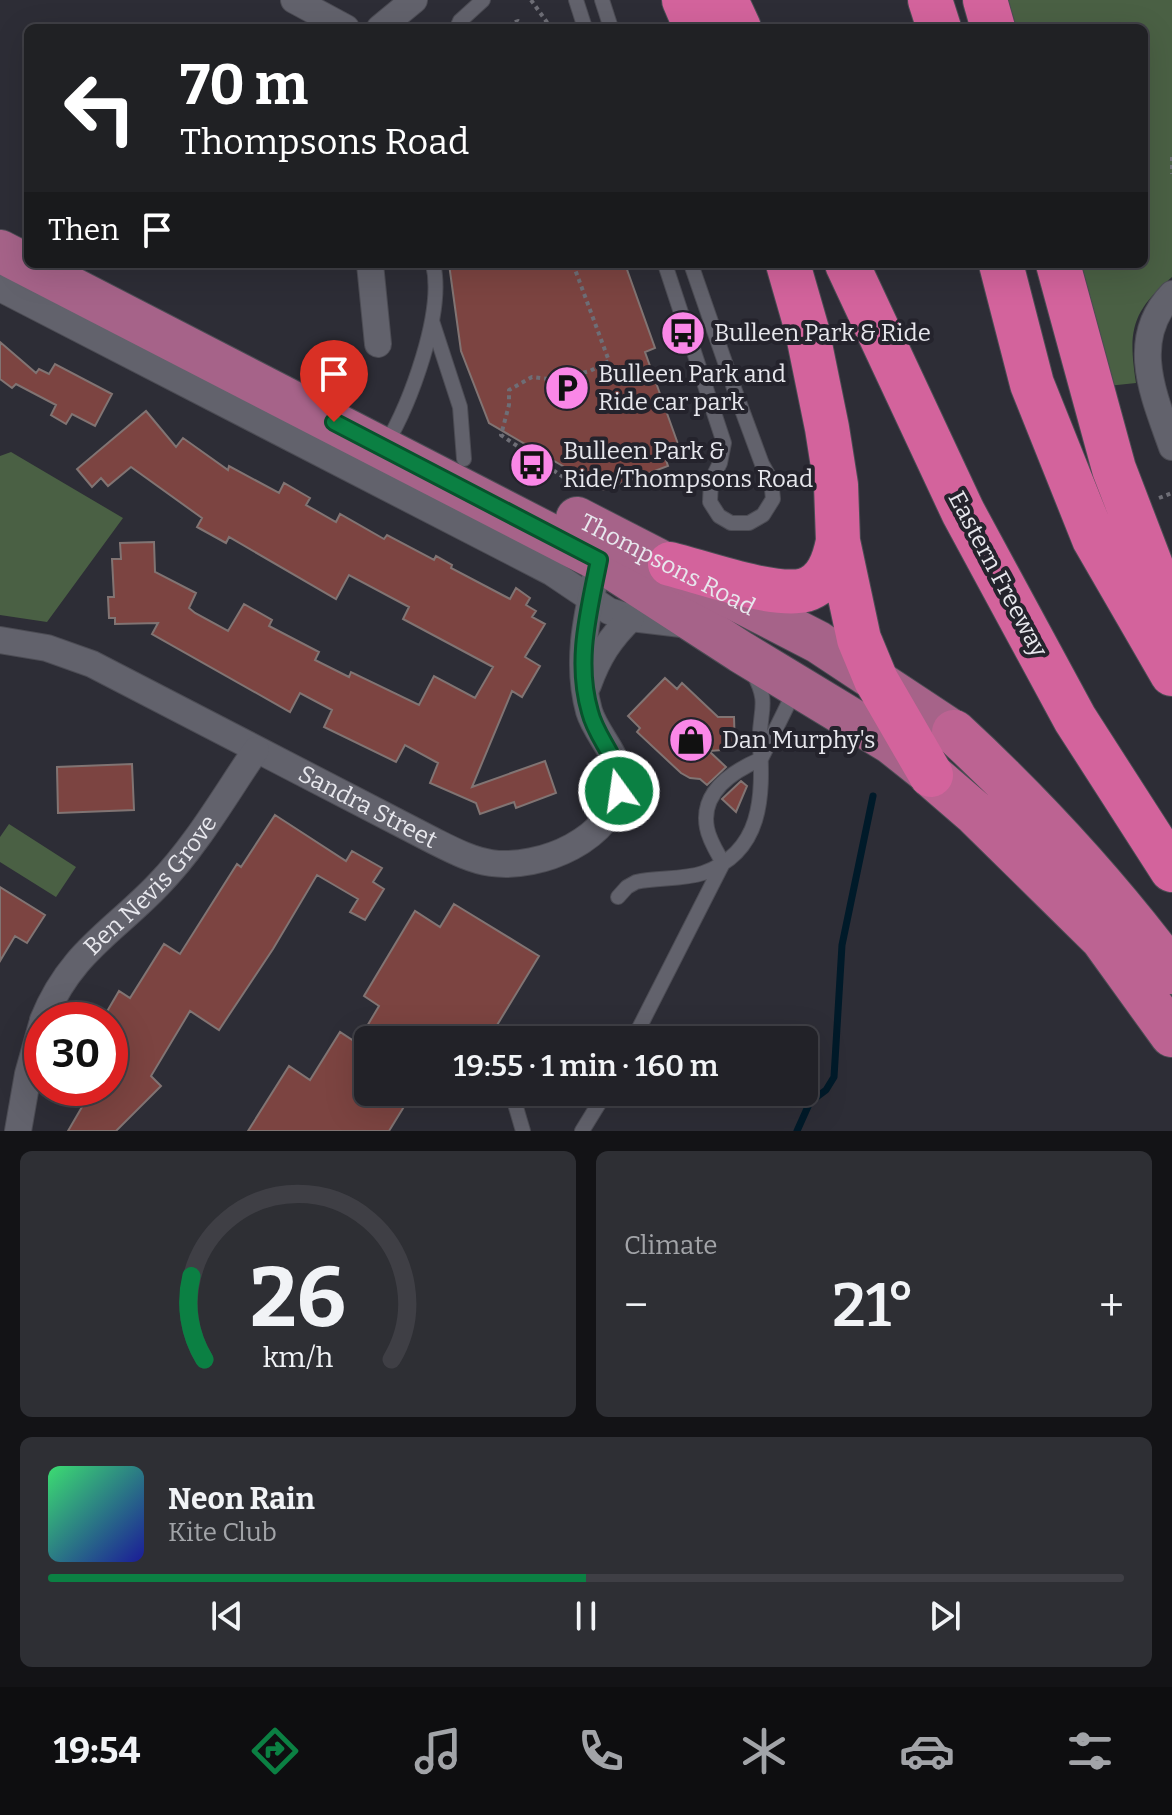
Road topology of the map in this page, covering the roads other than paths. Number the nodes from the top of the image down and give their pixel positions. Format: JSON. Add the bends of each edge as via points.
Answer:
{"nodes":[{"id":1,"x":294,"y":0,"type":"edge"},
{"id":2,"x":414,"y":0,"type":"edge"},
{"id":3,"x":483,"y":0,"type":"edge"},
{"id":4,"x":576,"y":0,"type":"edge"},
{"id":5,"x":602,"y":0,"type":"edge"},
{"id":6,"x":684,"y":0,"type":"edge"},
{"id":7,"x":726,"y":0,"type":"edge"},
{"id":8,"x":930,"y":0,"type":"edge"},
{"id":9,"x":985,"y":0,"type":"edge"},
{"id":10,"x":339,"y":24,"type":"edge"},
{"id":11,"x":385,"y":24,"type":"edge"},
{"id":12,"x":459,"y":24,"type":"edge"},
{"id":13,"x":584,"y":24,"type":"edge"},
{"id":14,"x":610,"y":24,"type":"edge"},
{"id":15,"x":694,"y":24,"type":"edge"},
{"id":16,"x":737,"y":24,"type":"edge"},
{"id":17,"x":938,"y":24,"type":"edge"},
{"id":18,"x":992,"y":24,"type":"edge"},
{"id":19,"x":0,"y":220,"type":"edge"},
{"id":20,"x":24,"y":233,"type":"edge"},
{"id":21,"x":0,"y":251,"type":"edge"},
{"id":22,"x":24,"y":262,"type":"edge"},
{"id":23,"x":36,"y":268,"type":"edge"},
{"id":24,"x":90,"y":268,"type":"edge"},
{"id":25,"x":370,"y":268,"type":"edge"},
{"id":26,"x":433,"y":268,"type":"edge"},
{"id":27,"x":666,"y":268,"type":"edge"},
{"id":28,"x":692,"y":268,"type":"edge"},
{"id":29,"x":789,"y":268,"type":"edge"},
{"id":30,"x":849,"y":268,"type":"edge"},
{"id":31,"x":1002,"y":268,"type":"edge"},
{"id":32,"x":1059,"y":268,"type":"edge"},
{"id":33,"x":0,"y":288,"type":"edge"},
{"id":34,"x":1172,"y":294,"type":"edge"},
{"id":35,"x":432,"y":321,"type":"junction"},
{"id":36,"x":378,"y":344,"type":"road end"},
{"id":37,"x":390,"y":437,"type":"junction"},
{"id":38,"x":1172,"y":447,"type":"edge"},
{"id":39,"x":464,"y":459,"type":"junction"},
{"id":40,"x":1114,"y":469,"type":"junction"},
{"id":41,"x":838,"y":541,"type":"junction"},
{"id":42,"x":670,"y":564,"type":"junction"},
{"id":43,"x":595,"y":580,"type":"junction"},
{"id":44,"x":1172,"y":583,"type":"edge"},
{"id":45,"x":631,"y":618,"type":"junction"},
{"id":46,"x":1172,"y":620,"type":"edge"},
{"id":47,"x":705,"y":627,"type":"junction"},
{"id":48,"x":0,"y":640,"type":"edge"},
{"id":49,"x":741,"y":652,"type":"junction"},
{"id":50,"x":1172,"y":674,"type":"edge"},
{"id":51,"x":876,"y":680,"type":"junction"},
{"id":52,"x":797,"y":684,"type":"junction"},
{"id":53,"x":586,"y":688,"type":"junction"},
{"id":54,"x":954,"y":732,"type":"joint"},
{"id":55,"x":256,"y":750,"type":"junction"},
{"id":56,"x":761,"y":759,"type":"junction"},
{"id":57,"x":931,"y":775,"type":"junction"},
{"id":58,"x":723,"y":863,"type":"junction"},
{"id":59,"x":1172,"y":870,"type":"edge"},
{"id":60,"x":618,"y":897,"type":"dead end"},
{"id":61,"x":1172,"y":972,"type":"edge"},
{"id":62,"x":54,"y":1002,"type":"edge"},
{"id":63,"x":640,"y":1026,"type":"edge"},
{"id":64,"x":1172,"y":1035,"type":"edge"},
{"id":65,"x":24,"y":1097,"type":"edge"},
{"id":66,"x":516,"y":1106,"type":"edge"},
{"id":67,"x":597,"y":1106,"type":"edge"},
{"id":68,"x":18,"y":1131,"type":"edge"},
{"id":69,"x":523,"y":1131,"type":"edge"},
{"id":70,"x":582,"y":1131,"type":"edge"}],
"edges":[{"from":1,"to":10,"type":"street"},
{"from":2,"to":11,"type":"street"},
{"from":3,"to":12,"type":"lane"},
{"from":4,"to":13,"type":"lane"},
{"from":5,"to":14,"type":"lane"},
{"from":6,"to":15,"type":"highway"},
{"from":7,"to":16,"type":"highway"},
{"from":8,"to":17,"type":"highway"},
{"from":9,"to":18,"type":"highway"},
{"from":19,"to":20,"type":"main road"},
{"from":21,"to":22,"type":"main road","name":"Thompsons Road"},
{"from":23,"to":37,"type":"main road","name":"Thompsons Road"},
{"from":24,"to":37,"type":"main road","name":"Thompsons Road","via":[[339,397]]},
{"from":25,"to":36,"type":"street"},
{"from":26,"to":35,"type":"lane"},
{"from":27,"to":28,"type":"lane","via":[[724,443],[710,502],[731,523],[749,523],[763,515],[773,499],[771,480]]},
{"from":29,"to":41,"type":"highway","via":[[827,428]]},
{"from":30,"to":59,"type":"highway","name":"Eastern Freeway","via":[[963,512],[1075,719]]},
{"from":31,"to":50,"type":"highway","via":[[1032,384],[1094,539]]},
{"from":32,"to":40,"type":"highway"},
{"from":33,"to":43,"type":"street","name":"Thompsons Road","via":[[570,583]]},
{"from":34,"to":38,"type":"street","via":[[1152,324],[1147,355],[1150,385]]},
{"from":35,"to":37,"type":"lane","via":[[413,390]]},
{"from":35,"to":39,"type":"lane","via":[[460,407]]},
{"from":37,"to":39,"type":"main road","name":"Thompsons Road"},
{"from":37,"to":43,"type":"main road","name":"Thompsons Road"},
{"from":39,"to":42,"type":"main road","name":"Thompsons Road"},
{"from":40,"to":44,"type":"highway","via":[[1130,510]]},
{"from":40,"to":46,"type":"highway"},
{"from":41,"to":42,"type":"highway","via":[[834,564],[806,590],[764,589]]},
{"from":41,"to":51,"type":"highway","via":[[859,639]]},
{"from":42,"to":51,"type":"main road","name":"Thompsons Road","via":[[818,642]]},
{"from":42,"to":52,"type":"main road","via":[[787,651],[797,666]]},
{"from":43,"to":45,"type":"street","name":"Thompsons Road","via":[[609,611]]},
{"from":43,"to":47,"type":"main road","name":"Thompsons Road"},
{"from":43,"to":53,"type":"street","name":"Sandra Street","via":[[583,651]]},
{"from":45,"to":47,"type":"street","name":"Thompsons Road"},
{"from":45,"to":53,"type":"street","via":[[598,658]]},
{"from":47,"to":49,"type":"main road","name":"Thompsons Road"},
{"from":48,"to":55,"type":"street","name":"Sandra Street","via":[[81,660]]},
{"from":49,"to":52,"type":"main road","name":"Thompsons Road"},
{"from":49,"to":56,"type":"lane","via":[[764,699]]},
{"from":51,"to":54,"type":"main road","name":"Thompsons Road"},
{"from":51,"to":57,"type":"highway"},
{"from":52,"to":56,"type":"lane"},
{"from":52,"to":57,"type":"main road","name":"Thompsons Road","via":[[891,743]]},
{"from":53,"to":55,"type":"street","name":"Sandra Street","via":[[594,725],[619,768],[619,791],[593,832],[536,859],[493,863],[461,854]]},
{"from":54,"to":61,"type":"highway","name":"Thompsons Road","via":[[1074,852]]},
{"from":55,"to":62,"type":"street","name":"Ben Nevis Grove","via":[[178,863],[77,960]]},
{"from":56,"to":58,"type":"lane","via":[[758,818],[750,835]]},
{"from":56,"to":58,"type":"lane","via":[[722,781],[710,803],[706,824]]},
{"from":57,"to":64,"type":"highway","name":"Thompsons Road","via":[[1102,938]]},
{"from":58,"to":60,"type":"lane","via":[[703,873],[636,882]]},
{"from":58,"to":63,"type":"lane"},
{"from":65,"to":68,"type":"street","name":"Ben Nevis Grove"},
{"from":66,"to":69,"type":"lane"},
{"from":67,"to":70,"type":"lane"}]}
